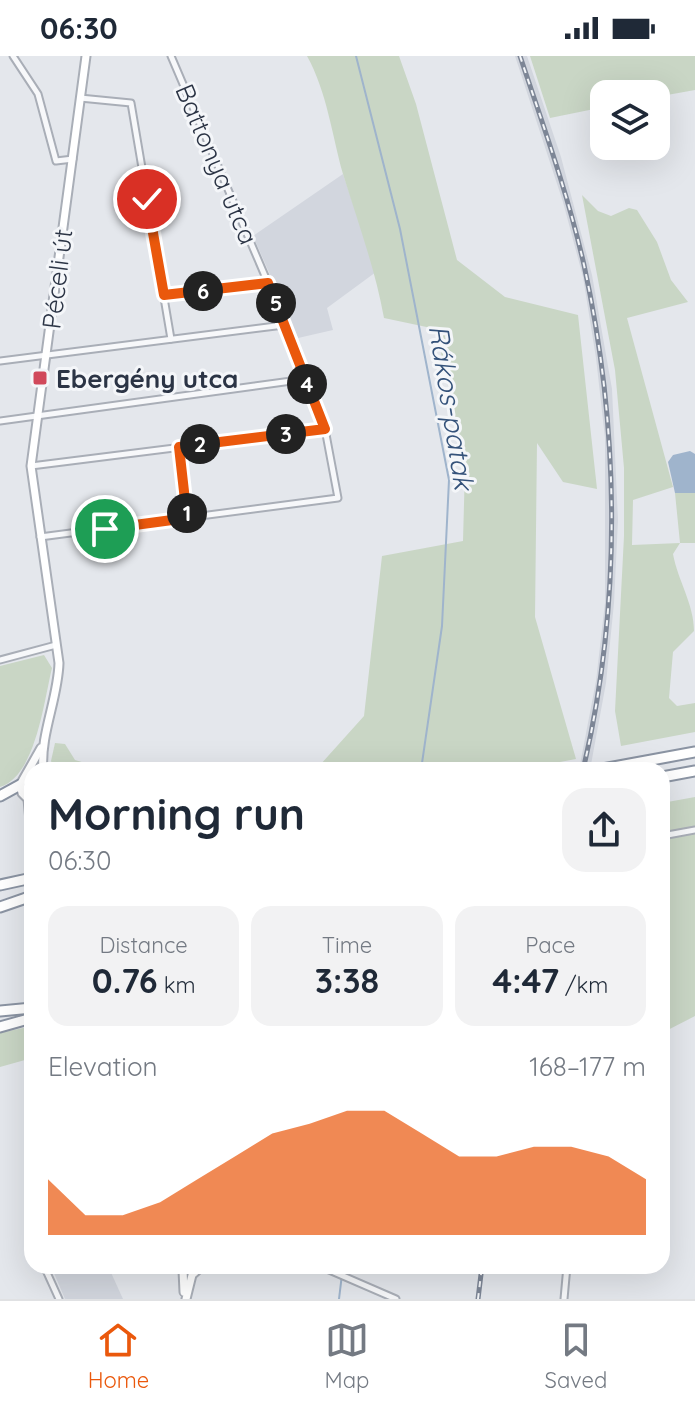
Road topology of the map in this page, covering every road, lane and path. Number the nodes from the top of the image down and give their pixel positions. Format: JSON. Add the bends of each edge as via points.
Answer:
{"nodes":[{"id":1,"x":13,"y":56,"type":"edge"},
{"id":2,"x":86,"y":56,"type":"edge"},
{"id":3,"x":171,"y":56,"type":"edge"},
{"id":4,"x":80,"y":98,"type":"junction"},
{"id":5,"x":73,"y":159,"type":"junction"},
{"id":6,"x":268,"y":283,"type":"junction"},
{"id":7,"x":164,"y":295,"type":"junction"},
{"id":8,"x":284,"y":325,"type":"junction"},
{"id":9,"x":171,"y":339,"type":"junction"},
{"id":10,"x":47,"y":355,"type":"junction"},
{"id":11,"x":0,"y":361,"type":"edge"},
{"id":12,"x":306,"y":379,"type":"junction"},
{"id":13,"x":38,"y":415,"type":"junction"},
{"id":14,"x":0,"y":421,"type":"edge"},
{"id":15,"x":325,"y":429,"type":"junction"},
{"id":16,"x":179,"y":447,"type":"junction"},
{"id":17,"x":31,"y":466,"type":"junction"},
{"id":18,"x":187,"y":518,"type":"junction"},
{"id":19,"x":40,"y":537,"type":"junction"},
{"id":20,"x":56,"y":645,"type":"junction"},
{"id":21,"x":0,"y":660,"type":"edge"},
{"id":22,"x":47,"y":731,"type":"junction"},
{"id":23,"x":695,"y":752,"type":"edge"},
{"id":24,"x":34,"y":762,"type":"edge"},
{"id":25,"x":44,"y":762,"type":"edge"},
{"id":26,"x":642,"y":762,"type":"edge"},
{"id":27,"x":695,"y":771,"type":"edge"},
{"id":28,"x":670,"y":776,"type":"edge"},
{"id":29,"x":24,"y":780,"type":"edge"},
{"id":30,"x":20,"y":785,"type":"junction"},
{"id":31,"x":24,"y":794,"type":"edge"},
{"id":32,"x":0,"y":796,"type":"edge"},
{"id":33,"x":695,"y":830,"type":"edge"},
{"id":34,"x":670,"y":835,"type":"edge"},
{"id":35,"x":24,"y":880,"type":"edge"},
{"id":36,"x":0,"y":885,"type":"edge"},
{"id":37,"x":24,"y":897,"type":"edge"},
{"id":38,"x":3,"y":904,"type":"edge"},
{"id":39,"x":24,"y":1009,"type":"edge"},
{"id":40,"x":0,"y":1011,"type":"edge"},
{"id":41,"x":24,"y":1020,"type":"edge"},
{"id":42,"x":0,"y":1027,"type":"edge"},
{"id":43,"x":48,"y":1274,"type":"edge"},
{"id":44,"x":182,"y":1274,"type":"edge"},
{"id":45,"x":197,"y":1274,"type":"edge"},
{"id":46,"x":339,"y":1274,"type":"edge"},
{"id":47,"x":566,"y":1274,"type":"edge"},
{"id":48,"x":59,"y":1299,"type":"edge"},
{"id":49,"x":185,"y":1299,"type":"edge"},
{"id":50,"x":396,"y":1299,"type":"edge"},
{"id":51,"x":564,"y":1299,"type":"edge"}],
"edges":[{"from":1,"to":5,"type":"street","via":[[38,94],[56,161]]},
{"from":2,"to":4,"type":"main road","name":"Péceli út"},
{"from":3,"to":6,"type":"street","name":"Battonya utca"},
{"from":4,"to":5,"type":"main road","name":"Péceli út"},
{"from":4,"to":7,"type":"street","via":[[131,103]]},
{"from":5,"to":10,"type":"main road","name":"Péceli út"},
{"from":6,"to":7,"type":"street"},
{"from":6,"to":8,"type":"street","name":"Battonya utca"},
{"from":7,"to":9,"type":"street"},
{"from":8,"to":9,"type":"street"},
{"from":8,"to":12,"type":"street","name":"Battonya utca"},
{"from":9,"to":10,"type":"street"},
{"from":10,"to":11,"type":"street"},
{"from":10,"to":13,"type":"main road","name":"Péceli út"},
{"from":12,"to":13,"type":"street"},
{"from":12,"to":15,"type":"street","name":"Battonya utca"},
{"from":13,"to":14,"type":"street"},
{"from":13,"to":17,"type":"main road","name":"Péceli út"},
{"from":15,"to":16,"type":"street"},
{"from":15,"to":18,"type":"street","name":"Battonya utca","via":[[338,498]]},
{"from":16,"to":17,"type":"street"},
{"from":16,"to":18,"type":"street"},
{"from":17,"to":19,"type":"main road","name":"Péceli út"},
{"from":18,"to":19,"type":"street"},
{"from":19,"to":20,"type":"main road","name":"Péceli út"},
{"from":20,"to":21,"type":"street"},
{"from":20,"to":22,"type":"main road","name":"Péceli út","via":[[57,690]]},
{"from":22,"to":24,"type":"main road"},
{"from":22,"to":25,"type":"main road"},
{"from":23,"to":26,"type":"highway"},
{"from":27,"to":28,"type":"highway"},
{"from":29,"to":30,"type":"main road"},
{"from":30,"to":31,"type":"main road"},
{"from":30,"to":32,"type":"highway"},
{"from":33,"to":34,"type":"street"},
{"from":35,"to":36,"type":"highway"},
{"from":37,"to":38,"type":"highway"},
{"from":39,"to":40,"type":"highway"},
{"from":41,"to":42,"type":"highway"},
{"from":43,"to":48,"type":"street"},
{"from":44,"to":49,"type":"main road"},
{"from":45,"to":49,"type":"main road"},
{"from":46,"to":50,"type":"street"},
{"from":47,"to":51,"type":"street"}]}
